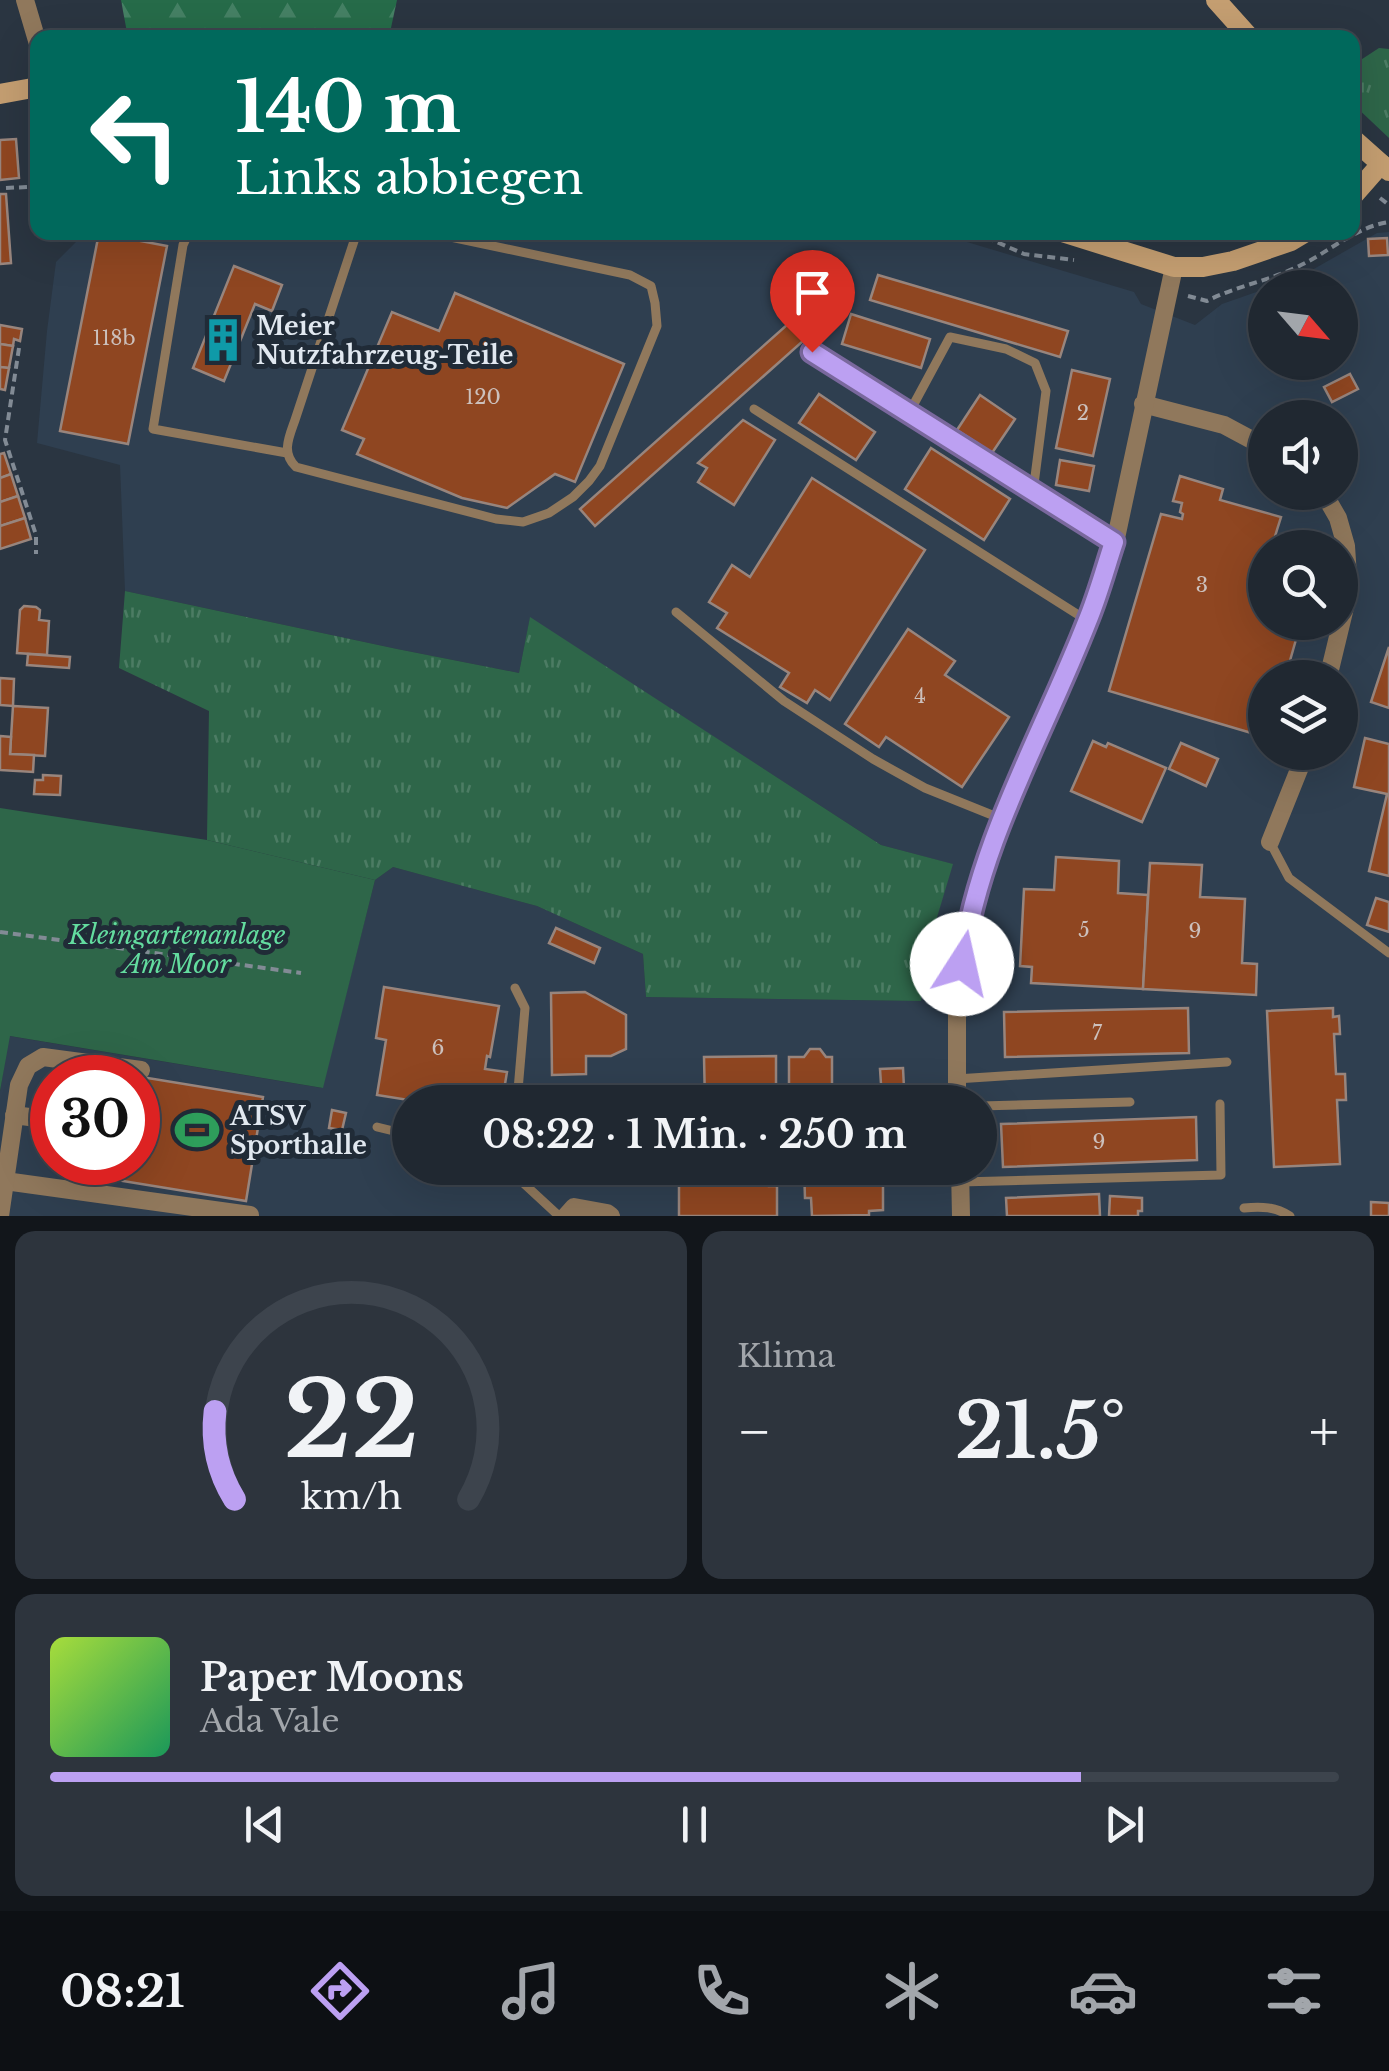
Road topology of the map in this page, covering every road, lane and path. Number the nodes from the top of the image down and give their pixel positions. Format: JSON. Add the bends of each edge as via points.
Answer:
{"nodes":[{"id":1,"x":24,"y":0,"type":"edge"},
{"id":2,"x":1216,"y":0,"type":"edge"},
{"id":3,"x":34,"y":30,"type":"edge"},
{"id":4,"x":1243,"y":30,"type":"edge"},
{"id":5,"x":30,"y":88,"type":"edge"},
{"id":6,"x":0,"y":94,"type":"edge"},
{"id":7,"x":1360,"y":145,"type":"edge"},
{"id":8,"x":1385,"y":168,"type":"edge"},
{"id":9,"x":30,"y":185,"type":"edge"},
{"id":10,"x":6,"y":188,"type":"dead end"},
{"id":11,"x":1360,"y":191,"type":"edge"},
{"id":12,"x":185,"y":240,"type":"edge"},
{"id":13,"x":354,"y":240,"type":"edge"},
{"id":14,"x":466,"y":240,"type":"edge"},
{"id":15,"x":1088,"y":240,"type":"edge"},
{"id":16,"x":1294,"y":240,"type":"edge"},
{"id":17,"x":1174,"y":267,"type":"junction"},
{"id":18,"x":19,"y":348,"type":"dead end"},
{"id":19,"x":812,"y":352,"type":"dead end"},
{"id":20,"x":1143,"y":404,"type":"junction"},
{"id":21,"x":754,"y":409,"type":"dead end"},
{"id":22,"x":909,"y":414,"type":"junction"},
{"id":23,"x":1248,"y":438,"type":"edge"},
{"id":24,"x":288,"y":453,"type":"junction"},
{"id":25,"x":1033,"y":492,"type":"junction"},
{"id":26,"x":1333,"y":510,"type":"edge"},
{"id":27,"x":1114,"y":542,"type":"junction"},
{"id":28,"x":36,"y":554,"type":"dead end"},
{"id":29,"x":676,"y":612,"type":"dead end"},
{"id":30,"x":1088,"y":620,"type":"junction"},
{"id":31,"x":1332,"y":660,"type":"edge"},
{"id":32,"x":1299,"y":770,"type":"edge"},
{"id":33,"x":1002,"y":819,"type":"junction"},
{"id":34,"x":1270,"y":842,"type":"joint"},
{"id":35,"x":0,"y":932,"type":"edge"},
{"id":36,"x":1389,"y":953,"type":"edge"},
{"id":37,"x":301,"y":974,"type":"dead end"},
{"id":38,"x":515,"y":988,"type":"dead end"},
{"id":39,"x":1227,"y":1062,"type":"dead end"},
{"id":40,"x":30,"y":1065,"type":"edge"},
{"id":41,"x":956,"y":1079,"type":"junction"},
{"id":42,"x":518,"y":1085,"type":"edge"},
{"id":43,"x":956,"y":1085,"type":"edge"},
{"id":44,"x":1130,"y":1102,"type":"dead end"},
{"id":45,"x":1220,"y":1104,"type":"dead end"},
{"id":46,"x":997,"y":1106,"type":"edge"},
{"id":47,"x":14,"y":1114,"type":"junction"},
{"id":48,"x":30,"y":1117,"type":"edge"},
{"id":49,"x":376,"y":1127,"type":"dead end"},
{"id":50,"x":392,"y":1131,"type":"edge"},
{"id":51,"x":997,"y":1175,"type":"edge"},
{"id":52,"x":5,"y":1181,"type":"junction"},
{"id":53,"x":528,"y":1185,"type":"edge"},
{"id":54,"x":960,"y":1185,"type":"edge"},
{"id":55,"x":1244,"y":1208,"type":"dead end"},
{"id":56,"x":250,"y":1215,"type":"edge"},
{"id":57,"x":0,"y":1216,"type":"edge"},
{"id":58,"x":562,"y":1216,"type":"edge"},
{"id":59,"x":611,"y":1216,"type":"edge"},
{"id":60,"x":961,"y":1216,"type":"edge"},
{"id":61,"x":1290,"y":1216,"type":"edge"}],
"edges":[{"from":1,"to":3,"type":"street"},
{"from":2,"to":4,"type":"street"},
{"from":5,"to":6,"type":"street"},
{"from":7,"to":8,"type":"street"},
{"from":8,"to":11,"type":"street"},
{"from":9,"to":10,"type":"path"},
{"from":12,"to":24,"type":"lane","via":[[153,428]]},
{"from":13,"to":24,"type":"lane"},
{"from":14,"to":24,"type":"lane","via":[[630,275],[651,286],[657,326],[600,466],[573,498],[523,522],[296,467]]},
{"from":15,"to":17,"type":"street"},
{"from":16,"to":17,"type":"street","via":[[1232,262]]},
{"from":17,"to":20,"type":"street"},
{"from":18,"to":28,"type":"path","via":[[4,440]]},
{"from":19,"to":22,"type":"lane"},
{"from":20,"to":23,"type":"street"},
{"from":20,"to":27,"type":"street"},
{"from":21,"to":30,"type":"lane"},
{"from":22,"to":25,"type":"lane"},
{"from":22,"to":25,"type":"lane","via":[[950,337],[1035,363],[1046,391]]},
{"from":25,"to":27,"type":"lane"},
{"from":26,"to":31,"type":"street","via":[[1346,546],[1349,591]]},
{"from":27,"to":30,"type":"street"},
{"from":29,"to":33,"type":"lane","via":[[784,701],[873,758]]},
{"from":30,"to":33,"type":"street"},
{"from":32,"to":34,"type":"street"},
{"from":33,"to":41,"type":"street","via":[[967,927]]},
{"from":34,"to":36,"type":"lane","via":[[1289,878]]},
{"from":35,"to":37,"type":"path"},
{"from":38,"to":42,"type":"lane","via":[[525,1008]]},
{"from":39,"to":41,"type":"lane"},
{"from":40,"to":47,"type":"street"},
{"from":41,"to":43,"type":"street"},
{"from":44,"to":46,"type":"lane"},
{"from":45,"to":51,"type":"lane","via":[[1221,1175]]},
{"from":47,"to":48,"type":"street"},
{"from":47,"to":52,"type":"street"},
{"from":49,"to":50,"type":"lane"},
{"from":52,"to":56,"type":"street"},
{"from":52,"to":57,"type":"street"},
{"from":53,"to":58,"type":"lane"},
{"from":54,"to":60,"type":"street"},
{"from":55,"to":61,"type":"lane"},
{"from":58,"to":59,"type":"street","via":[[574,1207]]}]}
